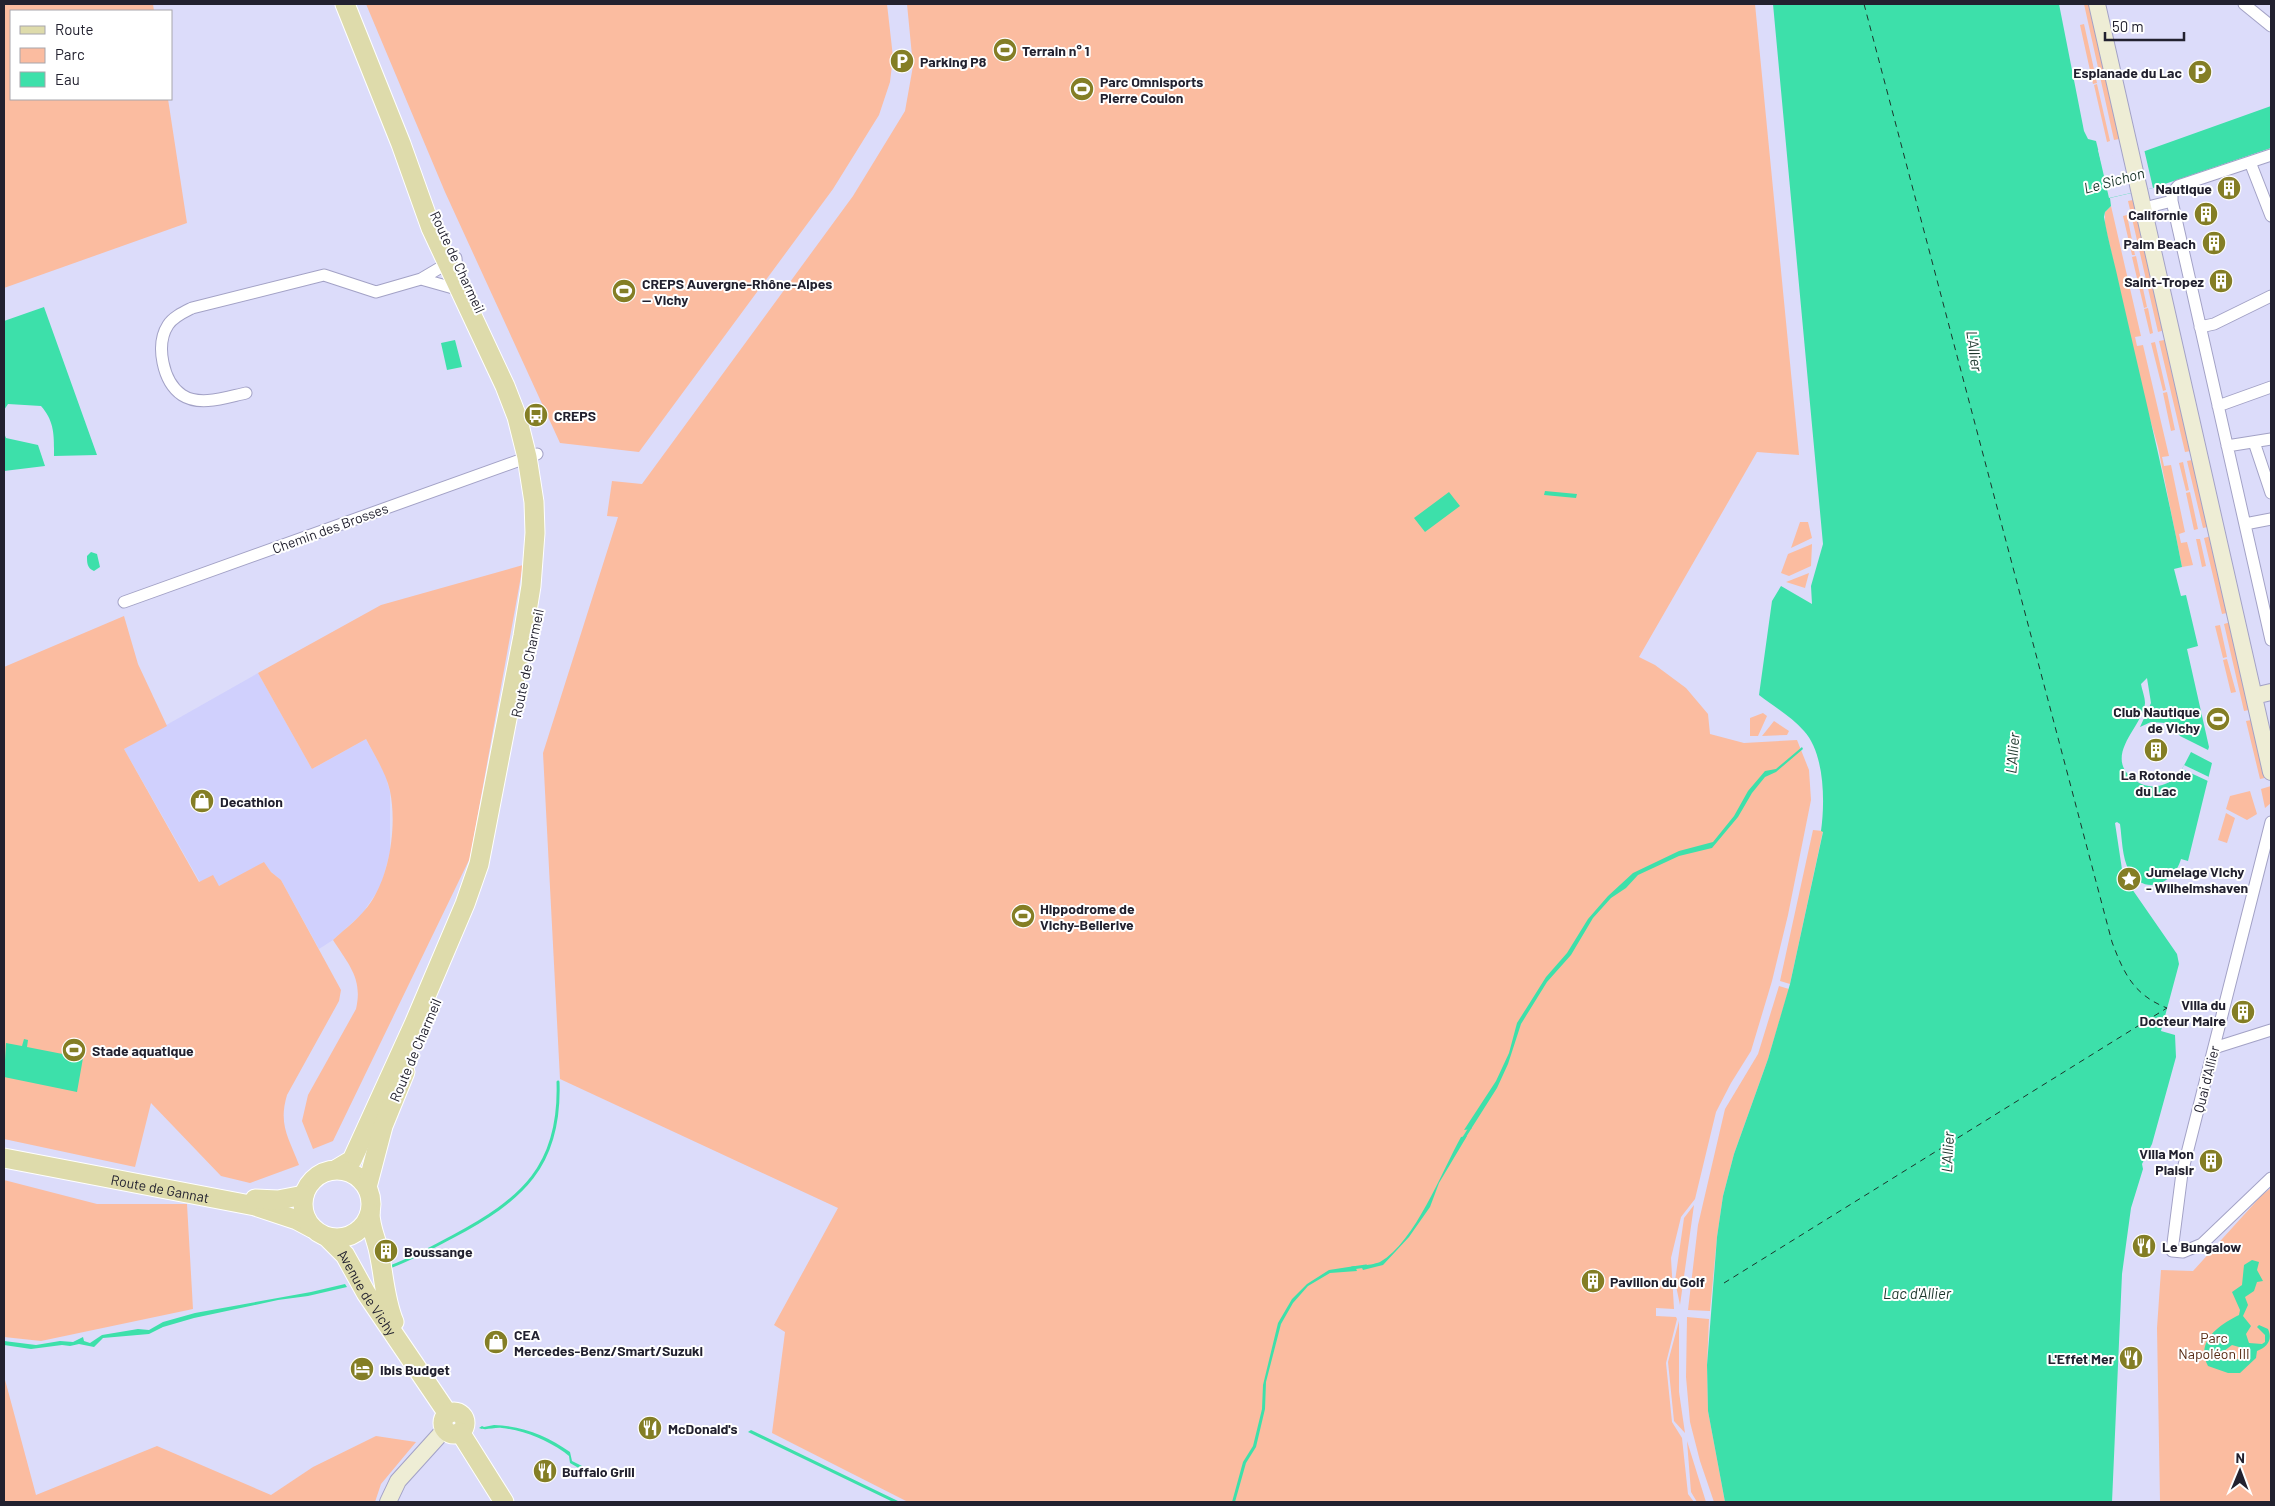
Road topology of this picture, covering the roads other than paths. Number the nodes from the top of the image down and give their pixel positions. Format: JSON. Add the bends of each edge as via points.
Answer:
{"nodes":[{"id":1,"x":345,"y":4,"type":"edge"},
{"id":2,"x":2097,"y":4,"type":"edge"},
{"id":3,"x":2105,"y":4,"type":"edge"},
{"id":4,"x":2244,"y":4,"type":"edge"},
{"id":5,"x":2271,"y":26,"type":"edge"},
{"id":6,"x":2132,"y":139,"type":"junction"},
{"id":7,"x":2271,"y":155,"type":"edge"},
{"id":8,"x":2250,"y":162,"type":"junction"},
{"id":9,"x":2147,"y":198,"type":"junction"},
{"id":10,"x":2172,"y":200,"type":"junction"},
{"id":11,"x":2271,"y":216,"type":"edge"},
{"id":12,"x":455,"y":269,"type":"junction"},
{"id":13,"x":421,"y":279,"type":"junction"},
{"id":14,"x":2271,"y":296,"type":"edge"},
{"id":15,"x":2200,"y":327,"type":"junction"},
{"id":16,"x":2271,"y":387,"type":"edge"},
{"id":17,"x":246,"y":392,"type":"dead end"},
{"id":18,"x":2218,"y":406,"type":"junction"},
{"id":19,"x":2271,"y":439,"type":"edge"},
{"id":20,"x":2254,"y":442,"type":"junction"},
{"id":21,"x":2227,"y":446,"type":"junction"},
{"id":22,"x":532,"y":455,"type":"junction"},
{"id":23,"x":2271,"y":492,"type":"edge"},
{"id":24,"x":2271,"y":518,"type":"edge"},
{"id":25,"x":2245,"y":524,"type":"junction"},
{"id":26,"x":124,"y":602,"type":"dead end"},
{"id":27,"x":2268,"y":610,"type":"edge"},
{"id":28,"x":2271,"y":640,"type":"edge"},
{"id":29,"x":2263,"y":694,"type":"edge"},
{"id":30,"x":2271,"y":732,"type":"edge"},
{"id":31,"x":2271,"y":772,"type":"edge"},
{"id":32,"x":2271,"y":822,"type":"edge"},
{"id":33,"x":2271,"y":1030,"type":"edge"},
{"id":34,"x":2214,"y":1048,"type":"junction"},
{"id":35,"x":4,"y":1148,"type":"edge"},
{"id":36,"x":4,"y":1158,"type":"edge"},
{"id":37,"x":337,"y":1170,"type":"junction"},
{"id":38,"x":2271,"y":1178,"type":"edge"},
{"id":39,"x":367,"y":1187,"type":"junction"},
{"id":40,"x":304,"y":1195,"type":"junction"},
{"id":41,"x":370,"y":1213,"type":"junction"},
{"id":42,"x":320,"y":1232,"type":"junction"},
{"id":43,"x":405,"y":1349,"type":"junction"},
{"id":44,"x":451,"y":1425,"type":"junction"},
{"id":45,"x":388,"y":1502,"type":"edge"},
{"id":46,"x":504,"y":1502,"type":"edge"}],
"edges":[{"from":1,"to":12,"type":"main road","name":"Route de Charmeil","via":[[431,228]]},
{"from":2,"to":6,"type":"main road"},
{"from":3,"to":6,"type":"main road"},
{"from":4,"to":5,"type":"street"},
{"from":6,"to":9,"type":"main road"},
{"from":7,"to":8,"type":"street"},
{"from":8,"to":10,"type":"street","via":[[2178,186],[2172,193]]},
{"from":8,"to":11,"type":"street"},
{"from":9,"to":10,"type":"street"},
{"from":9,"to":29,"type":"main road"},
{"from":10,"to":15,"type":"street"},
{"from":12,"to":13,"type":"street"},
{"from":12,"to":13,"type":"street","via":[[454,288]]},
{"from":12,"to":22,"type":"main road","name":"Route de Charmeil"},
{"from":12,"to":22,"type":"main road","name":"Route de Charmeil","via":[[481,310],[512,376],[534,437]]},
{"from":13,"to":17,"type":"street","via":[[376,292],[324,275],[192,308],[168,325],[162,353],[163,366],[169,381],[183,395],[212,400]]},
{"from":14,"to":15,"type":"street","via":[[2214,324]]},
{"from":15,"to":18,"type":"street"},
{"from":16,"to":18,"type":"street"},
{"from":18,"to":21,"type":"street"},
{"from":19,"to":20,"type":"street"},
{"from":20,"to":21,"type":"street"},
{"from":20,"to":23,"type":"street"},
{"from":21,"to":25,"type":"street"},
{"from":22,"to":26,"type":"street","name":"Chemin des Brosses"},
{"from":22,"to":37,"type":"main road","name":"Route de Charmeil","via":[[535,533],[531,586],[479,864],[414,1024],[352,1160]]},
{"from":22,"to":39,"type":"main road","name":"Route de Charmeil","via":[[546,523],[542,586],[523,672],[490,867],[383,1126]]},
{"from":24,"to":25,"type":"street"},
{"from":25,"to":27,"type":"street"},
{"from":27,"to":28,"type":"street"},
{"from":29,"to":30,"type":"main road"},
{"from":29,"to":31,"type":"main road"},
{"from":32,"to":34,"type":"street","name":"Quai d'Allier"},
{"from":33,"to":34,"type":"street"},
{"from":34,"to":38,"type":"street","name":"Quai d'Allier","via":[[2182,1173],[2172,1251],[2183,1252],[2202,1244]]},
{"from":35,"to":40,"type":"main road","name":"Route de Gannat","via":[[258,1199],[278,1200]]},
{"from":36,"to":42,"type":"main road","name":"Route de Gannat","via":[[255,1206],[297,1220]]},
{"from":37,"to":39,"type":"main road","via":[[354,1174]]},
{"from":37,"to":40,"type":"main road","via":[[320,1174],[307,1186]]},
{"from":39,"to":41,"type":"main road"},
{"from":40,"to":42,"type":"main road","via":[[303,1212]]},
{"from":41,"to":42,"type":"main road","via":[[354,1234],[336,1238]]},
{"from":41,"to":43,"type":"main road","name":"Avenue de Vichy","via":[[370,1228],[378,1248],[389,1310]]},
{"from":42,"to":43,"type":"main road","name":"Avenue de Vichy","via":[[345,1255],[366,1293]]},
{"from":43,"to":44,"type":"main road","name":"Avenue de Vichy"},
{"from":44,"to":45,"type":"main road","via":[[398,1481]]},
{"from":44,"to":46,"type":"main road","name":"Avenue de Vichy"}]}
